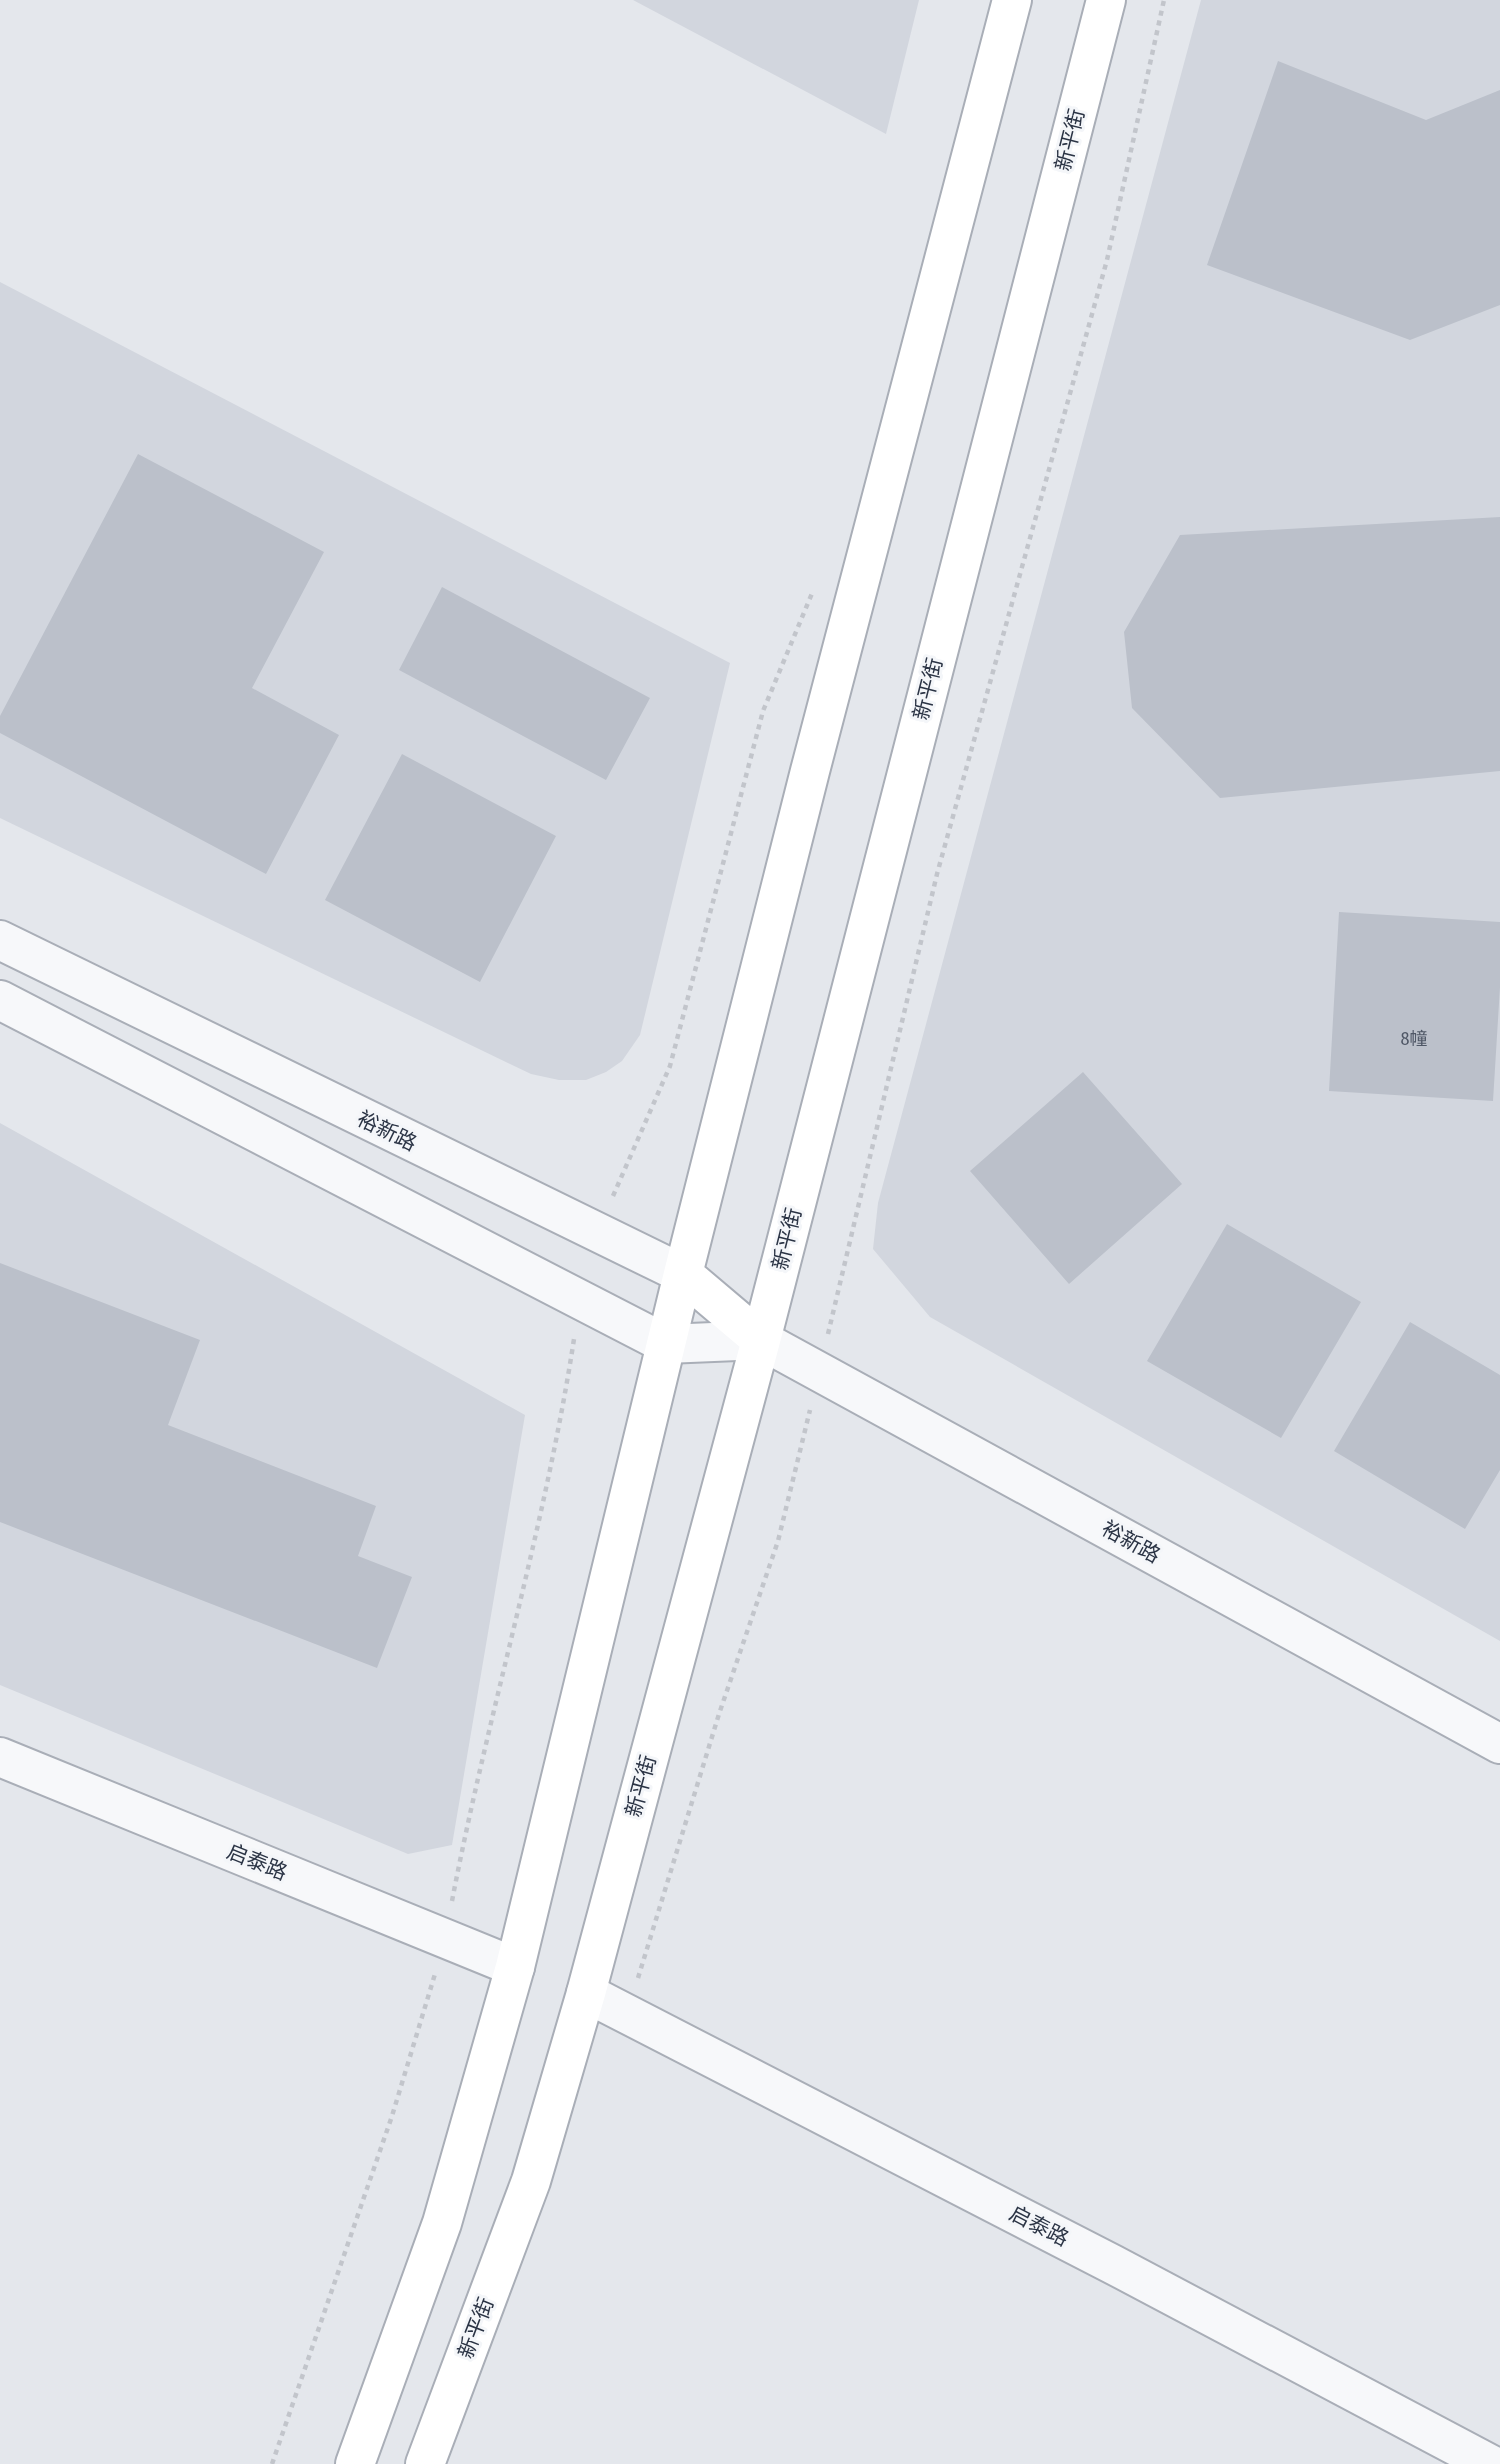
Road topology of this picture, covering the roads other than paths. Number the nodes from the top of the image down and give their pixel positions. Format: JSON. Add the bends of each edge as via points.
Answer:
{"nodes":[{"id":1,"x":1012,"y":0,"type":"edge"},
{"id":2,"x":1106,"y":0,"type":"edge"},
{"id":3,"x":0,"y":940,"type":"edge"},
{"id":4,"x":0,"y":1000,"type":"edge"},
{"id":5,"x":683,"y":1275,"type":"junction"},
{"id":6,"x":761,"y":1340,"type":"junction"},
{"id":7,"x":666,"y":1344,"type":"junction"},
{"id":8,"x":1500,"y":1744,"type":"edge"},
{"id":9,"x":0,"y":1758,"type":"edge"},
{"id":10,"x":515,"y":1967,"type":"junction"},
{"id":11,"x":586,"y":1993,"type":"junction"},
{"id":12,"x":355,"y":2464,"type":"edge"},
{"id":13,"x":425,"y":2464,"type":"edge"},
{"id":14,"x":1490,"y":2464,"type":"edge"}],
"edges":[{"from":1,"to":5,"type":"main road"},
{"from":2,"to":6,"type":"main road","name":"新平街"},
{"from":3,"to":5,"type":"street","name":"裕新路"},
{"from":4,"to":7,"type":"street"},
{"from":5,"to":6,"type":"main road","name":"裕新路"},
{"from":5,"to":7,"type":"main road"},
{"from":6,"to":7,"type":"street"},
{"from":6,"to":8,"type":"street","name":"裕新路"},
{"from":6,"to":11,"type":"main road","name":"新平街"},
{"from":7,"to":10,"type":"main road"},
{"from":9,"to":10,"type":"street","name":"启泰路"},
{"from":10,"to":12,"type":"main road","via":[[442,2223]]},
{"from":11,"to":13,"type":"main road","name":"新平街","via":[[531,2181]]},
{"from":11,"to":14,"type":"street","name":"启泰路"}]}
